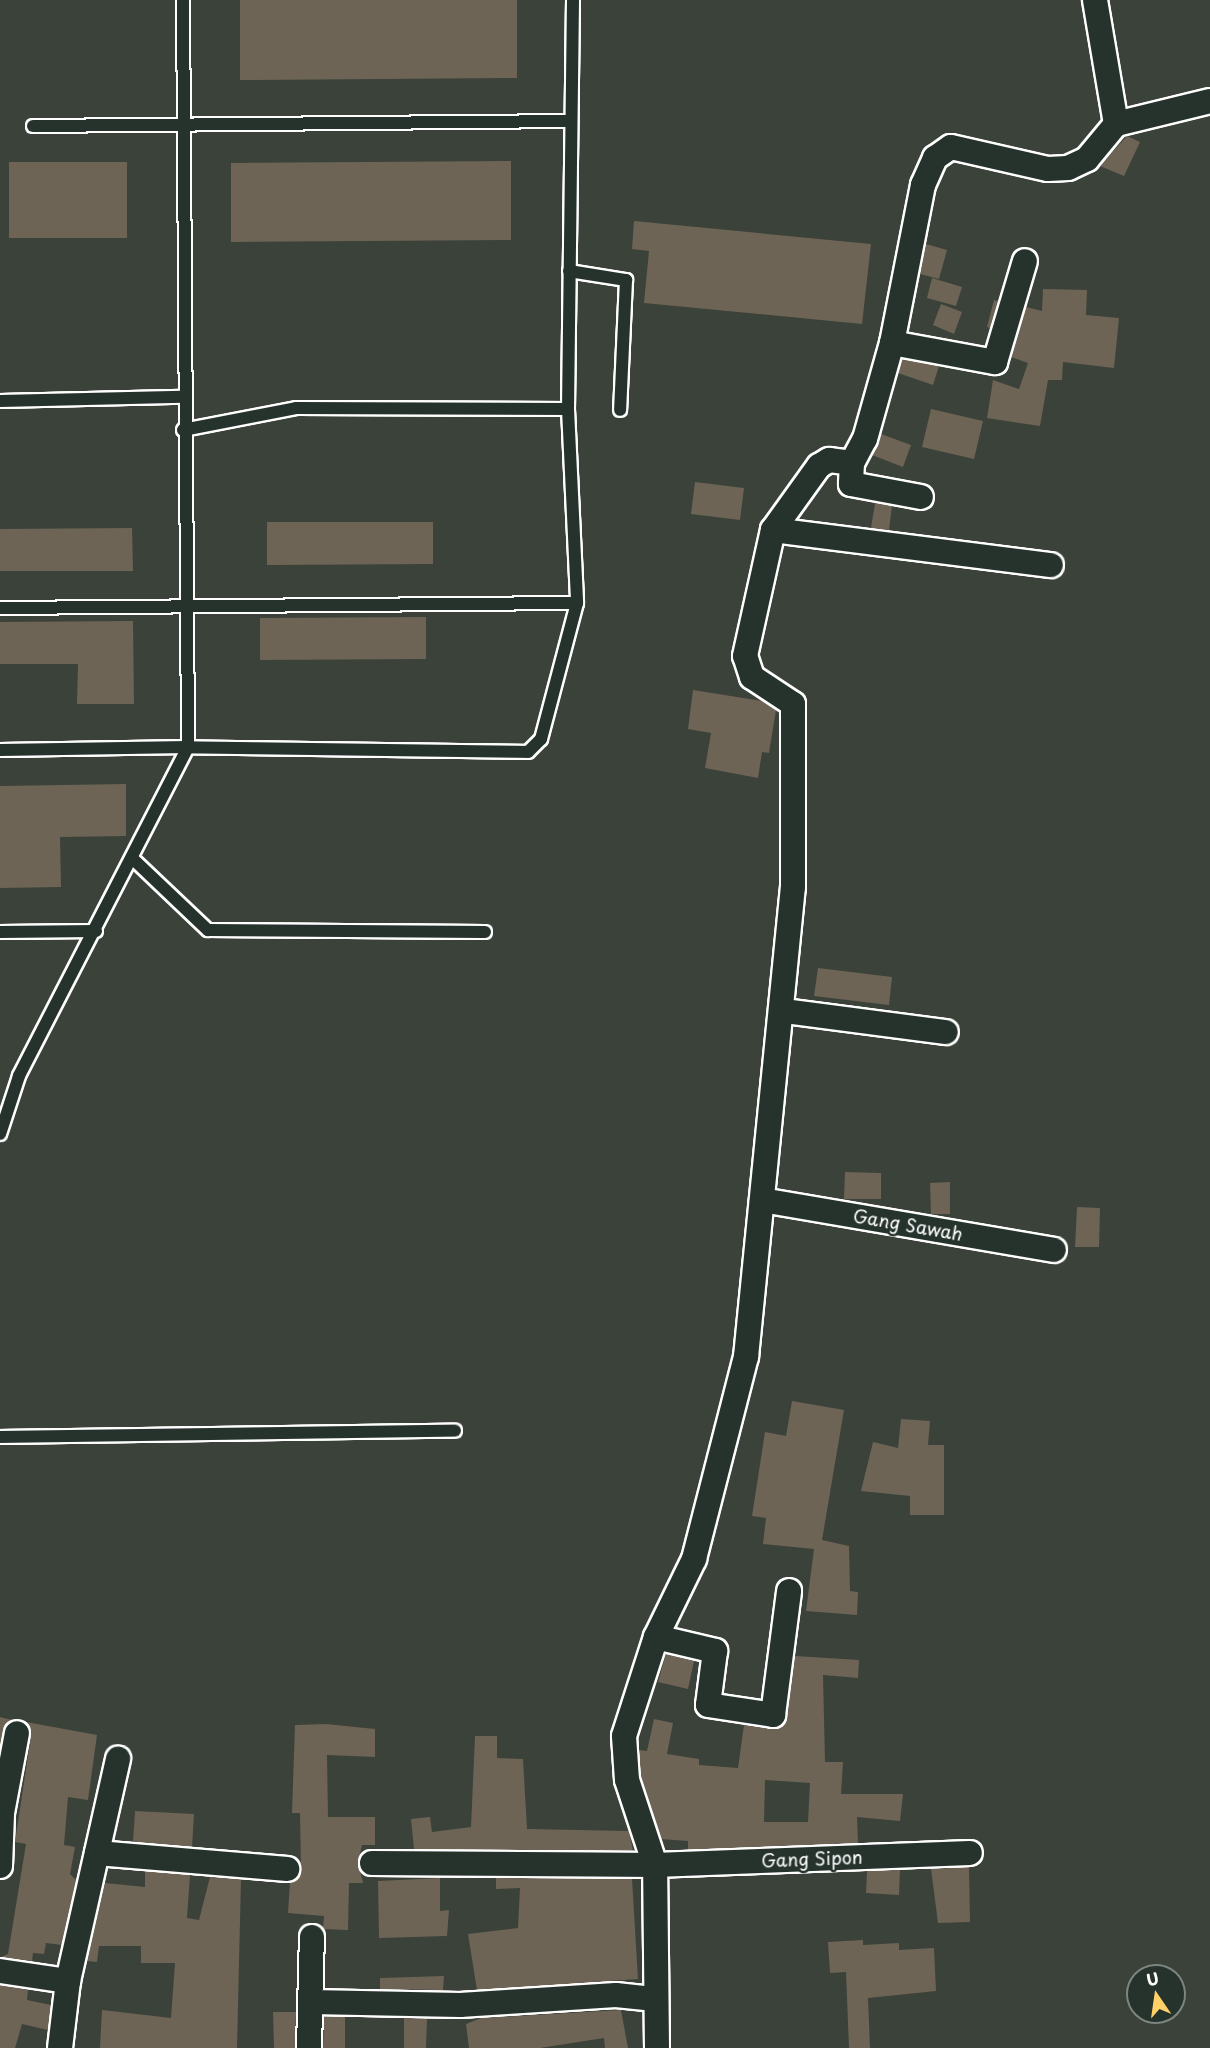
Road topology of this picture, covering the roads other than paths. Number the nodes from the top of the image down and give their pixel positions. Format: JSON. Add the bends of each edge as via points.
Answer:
{"nodes":[{"id":1,"x":183,"y":0,"type":"edge"},
{"id":2,"x":573,"y":0,"type":"edge"},
{"id":3,"x":1095,"y":0,"type":"edge"},
{"id":4,"x":1210,"y":101,"type":"edge"},
{"id":5,"x":570,"y":121,"type":"junction"},
{"id":6,"x":1116,"y":124,"type":"junction"},
{"id":7,"x":33,"y":126,"type":"dead end"},
{"id":8,"x":182,"y":127,"type":"junction"},
{"id":9,"x":1025,"y":261,"type":"dead end"},
{"id":10,"x":569,"y":271,"type":"junction"},
{"id":11,"x":892,"y":343,"type":"junction"},
{"id":12,"x":183,"y":397,"type":"junction"},
{"id":13,"x":0,"y":401,"type":"edge"},
{"id":14,"x":568,"y":410,"type":"junction"},
{"id":15,"x":620,"y":410,"type":"dead end"},
{"id":16,"x":183,"y":430,"type":"junction"},
{"id":17,"x":852,"y":464,"type":"junction"},
{"id":18,"x":921,"y":497,"type":"dead end"},
{"id":19,"x":773,"y":530,"type":"junction"},
{"id":20,"x":1051,"y":565,"type":"dead end"},
{"id":21,"x":577,"y":603,"type":"junction"},
{"id":22,"x":185,"y":607,"type":"junction"},
{"id":23,"x":0,"y":608,"type":"edge"},
{"id":24,"x":188,"y":747,"type":"junction"},
{"id":25,"x":0,"y":750,"type":"edge"},
{"id":26,"x":132,"y":858,"type":"junction"},
{"id":27,"x":96,"y":931,"type":"junction"},
{"id":28,"x":0,"y":932,"type":"edge"},
{"id":29,"x":485,"y":932,"type":"dead end"},
{"id":30,"x":784,"y":1011,"type":"junction"},
{"id":31,"x":946,"y":1032,"type":"dead end"},
{"id":32,"x":0,"y":1134,"type":"edge"},
{"id":33,"x":762,"y":1200,"type":"junction"},
{"id":34,"x":1054,"y":1250,"type":"dead end"},
{"id":35,"x":455,"y":1431,"type":"dead end"},
{"id":36,"x":0,"y":1437,"type":"edge"},
{"id":37,"x":789,"y":1591,"type":"dead end"},
{"id":38,"x":656,"y":1636,"type":"junction"},
{"id":39,"x":17,"y":1733,"type":"dead end"},
{"id":40,"x":118,"y":1759,"type":"dead end"},
{"id":41,"x":1,"y":1812,"type":"edge"},
{"id":42,"x":97,"y":1853,"type":"junction"},
{"id":43,"x":970,"y":1853,"type":"dead end"},
{"id":44,"x":372,"y":1863,"type":"dead end"},
{"id":45,"x":655,"y":1865,"type":"junction"},
{"id":46,"x":0,"y":1866,"type":"edge"},
{"id":47,"x":287,"y":1869,"type":"dead end"},
{"id":48,"x":312,"y":1937,"type":"dead end"},
{"id":49,"x":0,"y":1971,"type":"edge"},
{"id":50,"x":68,"y":1981,"type":"junction"},
{"id":51,"x":653,"y":1999,"type":"junction"},
{"id":52,"x":311,"y":2002,"type":"junction"},
{"id":53,"x":60,"y":2048,"type":"edge"},
{"id":54,"x":309,"y":2048,"type":"edge"},
{"id":55,"x":657,"y":2048,"type":"edge"}],
"edges":[{"from":1,"to":8,"type":"lane"},
{"from":2,"to":5,"type":"lane"},
{"from":3,"to":6,"type":"street"},
{"from":4,"to":6,"type":"street"},
{"from":5,"to":8,"type":"lane"},
{"from":5,"to":10,"type":"lane"},
{"from":6,"to":11,"type":"street","via":[[1087,159],[1068,168],[1048,169],[951,147],[935,158],[923,185]]},
{"from":7,"to":8,"type":"lane"},
{"from":8,"to":12,"type":"lane"},
{"from":9,"to":11,"type":"street","via":[[995,362]]},
{"from":10,"to":14,"type":"lane"},
{"from":10,"to":15,"type":"lane","via":[[626,280]]},
{"from":11,"to":17,"type":"street","via":[[865,440]]},
{"from":12,"to":13,"type":"lane"},
{"from":12,"to":16,"type":"lane"},
{"from":14,"to":16,"type":"lane","via":[[296,408]]},
{"from":14,"to":21,"type":"lane"},
{"from":16,"to":22,"type":"lane"},
{"from":17,"to":18,"type":"street","via":[[851,484]]},
{"from":17,"to":19,"type":"street","via":[[829,460],[819,466]]},
{"from":19,"to":20,"type":"street"},
{"from":19,"to":30,"type":"street","via":[[746,656],[752,677],[793,704],[793,887]]},
{"from":21,"to":22,"type":"lane"},
{"from":21,"to":24,"type":"lane","via":[[541,739],[528,752]]},
{"from":22,"to":23,"type":"lane"},
{"from":22,"to":24,"type":"lane"},
{"from":24,"to":25,"type":"lane"},
{"from":24,"to":26,"type":"lane"},
{"from":26,"to":27,"type":"lane"},
{"from":26,"to":29,"type":"lane","via":[[208,930]]},
{"from":27,"to":28,"type":"lane"},
{"from":27,"to":32,"type":"lane","via":[[20,1076]]},
{"from":30,"to":31,"type":"street"},
{"from":30,"to":33,"type":"street"},
{"from":33,"to":34,"type":"street","name":"Gang Sawah"},
{"from":33,"to":38,"type":"street","via":[[746,1357],[694,1559]]},
{"from":35,"to":36,"type":"lane"},
{"from":37,"to":38,"type":"street","via":[[772,1715],[708,1705],[714,1651]]},
{"from":38,"to":45,"type":"street","via":[[624,1736],[627,1780]]},
{"from":39,"to":41,"type":"street"},
{"from":40,"to":42,"type":"street"},
{"from":41,"to":46,"type":"street"},
{"from":42,"to":47,"type":"street"},
{"from":42,"to":50,"type":"street"},
{"from":43,"to":45,"type":"street","name":"Gang Sipon"},
{"from":44,"to":45,"type":"street","name":"Gang Sipon"},
{"from":45,"to":51,"type":"street"},
{"from":48,"to":52,"type":"street"},
{"from":49,"to":50,"type":"street"},
{"from":50,"to":53,"type":"street"},
{"from":51,"to":52,"type":"street","via":[[616,1995],[460,2005]]},
{"from":51,"to":55,"type":"street"},
{"from":52,"to":54,"type":"street"}]}
